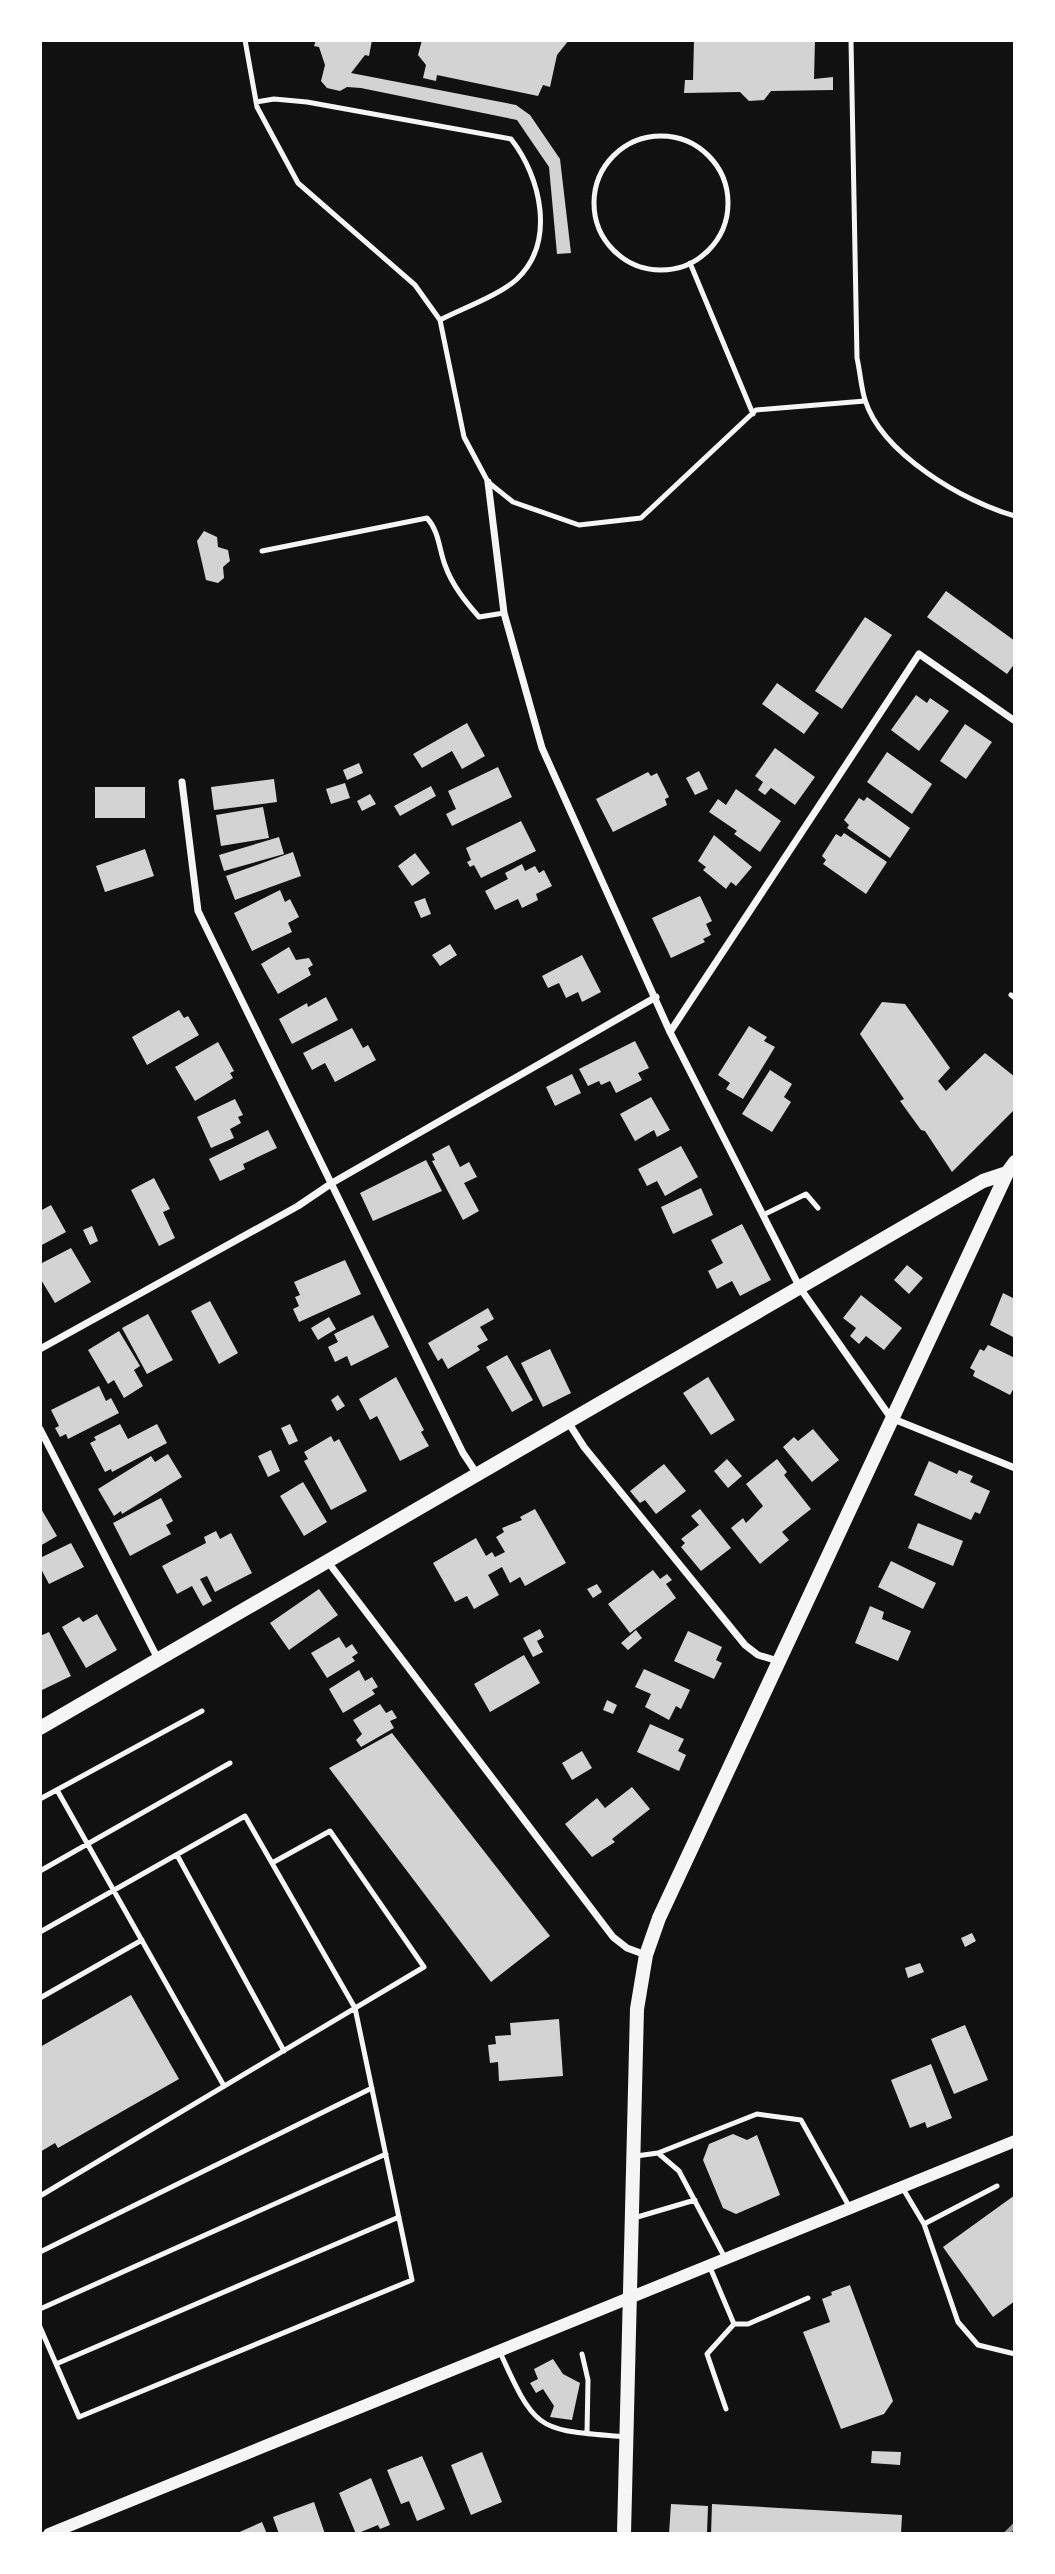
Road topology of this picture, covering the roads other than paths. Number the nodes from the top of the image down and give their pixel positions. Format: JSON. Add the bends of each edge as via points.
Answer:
{"nodes":[{"id":1,"x":245,"y":40,"type":"edge"},
{"id":2,"x":851,"y":40,"type":"edge"},
{"id":3,"x":256,"y":102,"type":"junction"},
{"id":4,"x":691,"y":263,"type":"junction"},
{"id":5,"x":440,"y":320,"type":"junction"},
{"id":6,"x":865,"y":401,"type":"junction"},
{"id":7,"x":752,"y":414,"type":"junction"},
{"id":8,"x":488,"y":482,"type":"junction"},
{"id":9,"x":1015,"y":516,"type":"edge"},
{"id":10,"x":262,"y":551,"type":"dead end"},
{"id":11,"x":504,"y":613,"type":"junction"},
{"id":12,"x":1015,"y":721,"type":"edge"},
{"id":13,"x":182,"y":782,"type":"dead end"},
{"id":14,"x":656,"y":996,"type":"junction"},
{"id":15,"x":670,"y":1032,"type":"junction"},
{"id":16,"x":1011,"y":1168,"type":"edge"},
{"id":17,"x":332,"y":1183,"type":"junction"},
{"id":18,"x":818,"y":1208,"type":"dead end"},
{"id":19,"x":763,"y":1215,"type":"junction"},
{"id":20,"x":800,"y":1289,"type":"junction"},
{"id":21,"x":40,"y":1349,"type":"edge"},
{"id":22,"x":891,"y":1418,"type":"junction"},
{"id":23,"x":568,"y":1422,"type":"junction"},
{"id":24,"x":40,"y":1429,"type":"edge"},
{"id":25,"x":1015,"y":1468,"type":"edge"},
{"id":26,"x":478,"y":1475,"type":"junction"},
{"id":27,"x":328,"y":1562,"type":"junction"},
{"id":28,"x":158,"y":1660,"type":"junction"},
{"id":29,"x":778,"y":1661,"type":"junction"},
{"id":30,"x":202,"y":1712,"type":"dead end"},
{"id":31,"x":40,"y":1728,"type":"edge"},
{"id":32,"x":230,"y":1763,"type":"dead end"},
{"id":33,"x":57,"y":1790,"type":"junction"},
{"id":34,"x":40,"y":1799,"type":"edge"},
{"id":35,"x":87,"y":1844,"type":"junction"},
{"id":36,"x":177,"y":1855,"type":"junction"},
{"id":37,"x":272,"y":1863,"type":"junction"},
{"id":38,"x":40,"y":1871,"type":"edge"},
{"id":39,"x":114,"y":1890,"type":"junction"},
{"id":40,"x":40,"y":1932,"type":"edge"},
{"id":41,"x":142,"y":1940,"type":"junction"},
{"id":42,"x":646,"y":1955,"type":"junction"},
{"id":43,"x":40,"y":1998,"type":"edge"},
{"id":44,"x":355,"y":2008,"type":"junction"},
{"id":45,"x":284,"y":2051,"type":"junction"},
{"id":46,"x":224,"y":2086,"type":"junction"},
{"id":47,"x":372,"y":2088,"type":"junction"},
{"id":48,"x":1015,"y":2141,"type":"edge"},
{"id":49,"x":658,"y":2153,"type":"junction"},
{"id":50,"x":386,"y":2154,"type":"junction"},
{"id":51,"x":633,"y":2157,"type":"junction"},
{"id":52,"x":997,"y":2186,"type":"dead end"},
{"id":53,"x":902,"y":2187,"type":"junction"},
{"id":54,"x":40,"y":2196,"type":"edge"},
{"id":55,"x":695,"y":2200,"type":"junction"},
{"id":56,"x":850,"y":2208,"type":"junction"},
{"id":57,"x":399,"y":2217,"type":"junction"},
{"id":58,"x":632,"y":2218,"type":"junction"},
{"id":59,"x":924,"y":2224,"type":"junction"},
{"id":60,"x":40,"y":2252,"type":"edge"},
{"id":61,"x":725,"y":2259,"type":"junction"},
{"id":62,"x":709,"y":2265,"type":"junction"},
{"id":63,"x":630,"y":2297,"type":"junction"},
{"id":64,"x":808,"y":2298,"type":"dead end"},
{"id":65,"x":40,"y":2309,"type":"edge"},
{"id":66,"x":734,"y":2324,"type":"junction"},
{"id":67,"x":40,"y":2327,"type":"edge"},
{"id":68,"x":499,"y":2350,"type":"junction"},
{"id":69,"x":582,"y":2354,"type":"dead end"},
{"id":70,"x":1015,"y":2354,"type":"edge"},
{"id":71,"x":56,"y":2364,"type":"junction"},
{"id":72,"x":726,"y":2409,"type":"dead end"},
{"id":73,"x":587,"y":2433,"type":"junction"},
{"id":74,"x":626,"y":2437,"type":"junction"},
{"id":75,"x":49,"y":2534,"type":"edge"},
{"id":76,"x":624,"y":2534,"type":"edge"}],
"edges":[{"from":1,"to":3,"type":"lane"},
{"from":2,"to":6,"type":"lane","via":[[857,358]]},
{"from":3,"to":5,"type":"lane","via":[[298,183],[415,285]]},
{"from":3,"to":5,"type":"lane","via":[[307,102],[511,139],[533,178],[540,204],[536,254],[516,281]]},
{"from":4,"to":4,"type":"lane","via":[[655,271],[630,264],[597,226],[598,177],[610,159],[629,144],[653,135],[676,137],[701,148],[724,178],[729,209],[721,236],[702,258]]},
{"from":4,"to":7,"type":"lane"},
{"from":5,"to":8,"type":"lane","via":[[464,437]]},
{"from":6,"to":7,"type":"lane","via":[[756,410]]},
{"from":6,"to":9,"type":"lane","via":[[882,430],[937,481],[988,508]]},
{"from":7,"to":8,"type":"lane","via":[[641,518],[579,525],[513,502]]},
{"from":8,"to":11,"type":"street"},
{"from":10,"to":11,"type":"lane","via":[[427,518],[461,597],[479,617]]},
{"from":11,"to":14,"type":"street","via":[[542,748]]},
{"from":12,"to":15,"type":"street","via":[[919,654]]},
{"from":13,"to":17,"type":"street","via":[[198,911]]},
{"from":14,"to":15,"type":"street"},
{"from":14,"to":17,"type":"street"},
{"from":15,"to":19,"type":"street"},
{"from":16,"to":20,"type":"main road"},
{"from":16,"to":22,"type":"main road"},
{"from":17,"to":21,"type":"street"},
{"from":17,"to":26,"type":"street","via":[[463,1453]]},
{"from":18,"to":19,"type":"lane","via":[[806,1194]]},
{"from":19,"to":20,"type":"street"},
{"from":20,"to":22,"type":"street"},
{"from":20,"to":23,"type":"main road"},
{"from":22,"to":25,"type":"street"},
{"from":22,"to":29,"type":"main road"},
{"from":23,"to":26,"type":"main road"},
{"from":23,"to":29,"type":"street","via":[[745,1645]]},
{"from":24,"to":28,"type":"street"},
{"from":26,"to":27,"type":"main road"},
{"from":27,"to":28,"type":"main road"},
{"from":27,"to":42,"type":"street","via":[[613,1937]]},
{"from":28,"to":31,"type":"main road"},
{"from":29,"to":42,"type":"main road"},
{"from":30,"to":33,"type":"lane"},
{"from":32,"to":35,"type":"lane"},
{"from":33,"to":34,"type":"lane"},
{"from":33,"to":35,"type":"lane"},
{"from":35,"to":38,"type":"lane"},
{"from":35,"to":39,"type":"lane"},
{"from":36,"to":37,"type":"lane","via":[[245,1816]]},
{"from":36,"to":39,"type":"lane"},
{"from":36,"to":45,"type":"lane"},
{"from":37,"to":44,"type":"lane"},
{"from":37,"to":44,"type":"lane","via":[[330,1831],[424,1967]]},
{"from":39,"to":40,"type":"lane"},
{"from":39,"to":41,"type":"lane"},
{"from":41,"to":43,"type":"lane"},
{"from":41,"to":46,"type":"lane"},
{"from":42,"to":51,"type":"main road","via":[[637,2009]]},
{"from":44,"to":45,"type":"lane"},
{"from":44,"to":47,"type":"lane"},
{"from":45,"to":46,"type":"lane"},
{"from":46,"to":54,"type":"lane"},
{"from":47,"to":50,"type":"lane"},
{"from":47,"to":60,"type":"lane"},
{"from":48,"to":53,"type":"street"},
{"from":49,"to":51,"type":"lane"},
{"from":49,"to":55,"type":"lane","via":[[679,2171]]},
{"from":49,"to":56,"type":"lane","via":[[757,2114],[801,2120]]},
{"from":50,"to":57,"type":"lane"},
{"from":50,"to":65,"type":"lane"},
{"from":51,"to":58,"type":"main road"},
{"from":52,"to":59,"type":"lane"},
{"from":53,"to":56,"type":"street"},
{"from":53,"to":59,"type":"lane"},
{"from":55,"to":58,"type":"lane"},
{"from":55,"to":61,"type":"lane"},
{"from":56,"to":61,"type":"street"},
{"from":57,"to":71,"type":"lane"},
{"from":57,"to":71,"type":"lane","via":[[412,2280],[79,2417]]},
{"from":58,"to":63,"type":"main road"},
{"from":59,"to":70,"type":"lane","via":[[958,2322],[978,2345]]},
{"from":61,"to":62,"type":"street"},
{"from":62,"to":63,"type":"street"},
{"from":62,"to":66,"type":"lane"},
{"from":63,"to":68,"type":"street"},
{"from":63,"to":74,"type":"main road"},
{"from":64,"to":66,"type":"lane","via":[[748,2324]]},
{"from":66,"to":72,"type":"lane","via":[[707,2354]]},
{"from":67,"to":71,"type":"lane"},
{"from":68,"to":73,"type":"lane","via":[[536,2418],[547,2427]]},
{"from":68,"to":75,"type":"street"},
{"from":69,"to":73,"type":"lane","via":[[588,2380]]},
{"from":73,"to":74,"type":"lane"},
{"from":74,"to":76,"type":"main road"}]}
